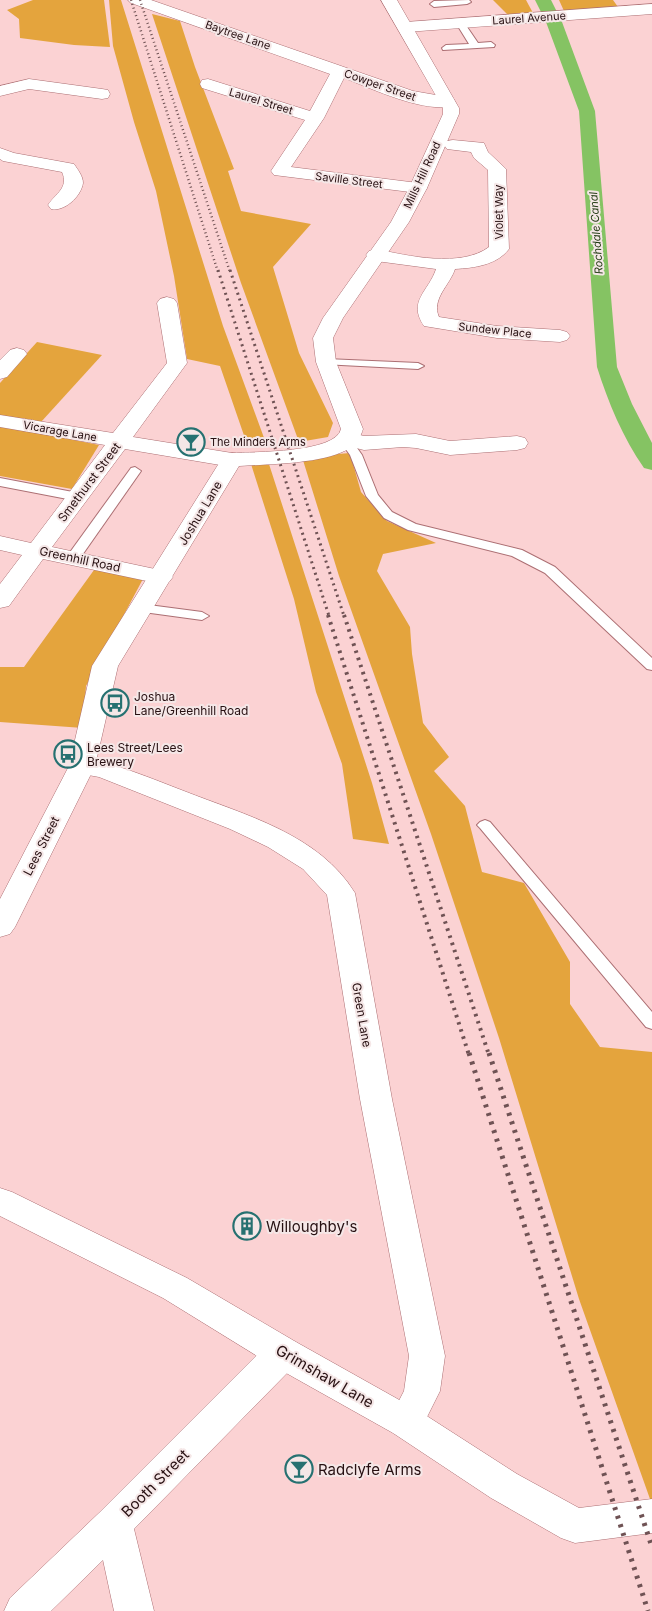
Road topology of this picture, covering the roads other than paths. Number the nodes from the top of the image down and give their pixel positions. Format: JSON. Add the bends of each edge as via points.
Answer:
{"nodes":[{"id":1,"x":136,"y":0,"type":"edge"},
{"id":2,"x":388,"y":0,"type":"edge"},
{"id":3,"x":467,"y":2,"type":"dead end"},
{"id":4,"x":450,"y":3,"type":"junction"},
{"id":5,"x":434,"y":4,"type":"dead end"},
{"id":6,"x":652,"y":9,"type":"edge"},
{"id":7,"x":462,"y":23,"type":"junction"},
{"id":8,"x":406,"y":28,"type":"junction"},
{"id":9,"x":492,"y":45,"type":"dead end"},
{"id":10,"x":475,"y":46,"type":"junction"},
{"id":11,"x":446,"y":48,"type":"dead end"},
{"id":12,"x":340,"y":71,"type":"junction"},
{"id":13,"x":208,"y":84,"type":"dead end"},
{"id":14,"x":50,"y":85,"type":"junction"},
{"id":15,"x":0,"y":91,"type":"edge"},
{"id":16,"x":102,"y":94,"type":"dead end"},
{"id":17,"x":72,"y":95,"type":"dead end"},
{"id":18,"x":447,"y":102,"type":"junction"},
{"id":19,"x":314,"y":118,"type":"junction"},
{"id":20,"x":453,"y":145,"type":"dead end"},
{"id":21,"x":0,"y":153,"type":"edge"},
{"id":22,"x":280,"y":171,"type":"joint"},
{"id":23,"x":418,"y":188,"type":"junction"},
{"id":24,"x":57,"y":205,"type":"dead end"},
{"id":25,"x":376,"y":255,"type":"junction"},
{"id":26,"x":446,"y":264,"type":"junction"},
{"id":27,"x":167,"y":303,"type":"dead end"},
{"id":28,"x":560,"y":336,"type":"dead end"},
{"id":29,"x":324,"y":353,"type":"junction"},
{"id":30,"x":17,"y":354,"type":"dead end"},
{"id":31,"x":418,"y":366,"type":"dead end"},
{"id":32,"x":0,"y":373,"type":"edge"},
{"id":33,"x":0,"y":421,"type":"edge"},
{"id":34,"x":347,"y":440,"type":"junction"},
{"id":35,"x":120,"y":441,"type":"junction"},
{"id":36,"x":517,"y":444,"type":"dead end"},
{"id":37,"x":232,"y":460,"type":"junction"},
{"id":38,"x":135,"y":471,"type":"dead end"},
{"id":39,"x":0,"y":482,"type":"edge"},
{"id":40,"x":78,"y":497,"type":"junction"},
{"id":41,"x":0,"y":543,"type":"edge"},
{"id":42,"x":38,"y":550,"type":"junction"},
{"id":43,"x":73,"y":558,"type":"junction"},
{"id":44,"x":161,"y":577,"type":"junction"},
{"id":45,"x":0,"y":601,"type":"edge"},
{"id":46,"x":141,"y":608,"type":"junction"},
{"id":47,"x":202,"y":616,"type":"dead end"},
{"id":48,"x":652,"y":666,"type":"edge"},
{"id":49,"x":82,"y":766,"type":"junction"},
{"id":50,"x":485,"y":825,"type":"dead end"},
{"id":51,"x":0,"y":927,"type":"edge"},
{"id":52,"x":652,"y":1023,"type":"edge"},
{"id":53,"x":0,"y":1201,"type":"edge"},
{"id":54,"x":283,"y":1353,"type":"junction"},
{"id":55,"x":406,"y":1422,"type":"junction"},
{"id":56,"x":652,"y":1516,"type":"edge"},
{"id":57,"x":114,"y":1524,"type":"junction"},
{"id":58,"x":24,"y":1611,"type":"edge"},
{"id":59,"x":134,"y":1611,"type":"edge"}],
"edges":[{"from":1,"to":12,"type":"street","name":"Baytree Lane"},
{"from":2,"to":8,"type":"street"},
{"from":3,"to":4,"type":"lane"},
{"from":4,"to":5,"type":"lane"},
{"from":4,"to":7,"type":"lane"},
{"from":6,"to":7,"type":"street","name":"Laurel Avenue"},
{"from":7,"to":8,"type":"street","name":"Laurel Avenue"},
{"from":7,"to":10,"type":"lane"},
{"from":8,"to":18,"type":"street"},
{"from":9,"to":10,"type":"lane"},
{"from":10,"to":11,"type":"lane"},
{"from":12,"to":18,"type":"street","name":"Cowper Street","via":[[407,95]]},
{"from":12,"to":19,"type":"street","name":"Cowper Street"},
{"from":13,"to":19,"type":"street","name":"Laurel Street"},
{"from":14,"to":15,"type":"street","via":[[29,84]]},
{"from":14,"to":16,"type":"street"},
{"from":14,"to":17,"type":"street"},
{"from":18,"to":23,"type":"street","name":"Mills Hill Road","via":[[451,114]]},
{"from":19,"to":22,"type":"street","name":"Cowper Street"},
{"from":20,"to":26,"type":"street","name":"Violet Way","via":[[484,145],[480,154],[497,169],[498,249],[484,259]]},
{"from":21,"to":24,"type":"street","via":[[68,168],[75,176],[75,183]]},
{"from":22,"to":23,"type":"street","name":"Saville Street"},
{"from":23,"to":25,"type":"street","name":"Mills Hill Road","via":[[400,222]]},
{"from":25,"to":26,"type":"street","name":"Violet Way"},
{"from":25,"to":29,"type":"street","name":"Mills Hill Road","via":[[332,318]]},
{"from":26,"to":28,"type":"street","name":"Sundew Place","via":[[445,276],[427,303],[424,327]]},
{"from":27,"to":35,"type":"street","name":"Smethurst Street","via":[[177,364]]},
{"from":29,"to":31,"type":"lane"},
{"from":29,"to":34,"type":"street","via":[[352,429]]},
{"from":30,"to":32,"type":"street"},
{"from":33,"to":35,"type":"street","name":"Vicarage Lane"},
{"from":34,"to":36,"type":"street","via":[[364,443],[409,440],[450,448]]},
{"from":34,"to":37,"type":"street","via":[[341,445],[315,452]]},
{"from":34,"to":48,"type":"lane","via":[[372,496],[388,515],[412,527],[518,553],[550,570]]},
{"from":35,"to":37,"type":"street","name":"Vicarage Lane"},
{"from":35,"to":40,"type":"street","name":"Smethurst Street"},
{"from":37,"to":44,"type":"street","name":"Joshua Lane"},
{"from":38,"to":43,"type":"lane"},
{"from":39,"to":40,"type":"lane"},
{"from":40,"to":42,"type":"street","name":"Smethurst Street"},
{"from":41,"to":42,"type":"street","name":"Greenhill Road"},
{"from":42,"to":43,"type":"street","name":"Greenhill Road"},
{"from":42,"to":45,"type":"street","name":"Smethurst Street"},
{"from":43,"to":44,"type":"street","name":"Greenhill Road"},
{"from":44,"to":46,"type":"street","name":"Joshua Lane"},
{"from":46,"to":47,"type":"lane"},
{"from":46,"to":49,"type":"street","name":"Joshua Lane","via":[[105,666]]},
{"from":49,"to":51,"type":"street","name":"Lees Street"},
{"from":49,"to":55,"type":"street","name":"Green Lane","via":[[105,770],[286,844],[331,878],[341,893],[376,1099],[427,1356],[425,1386]]},
{"from":50,"to":52,"type":"lane"},
{"from":53,"to":54,"type":"street","name":"Grimshaw Lane","via":[[175,1288]]},
{"from":54,"to":55,"type":"street","name":"Grimshaw Lane"},
{"from":54,"to":57,"type":"street","name":"Booth Street"},
{"from":55,"to":56,"type":"street","name":"Grimshaw Lane","via":[[504,1486],[575,1526]]},
{"from":57,"to":58,"type":"street","name":"Booth Street"},
{"from":57,"to":59,"type":"street"}]}
